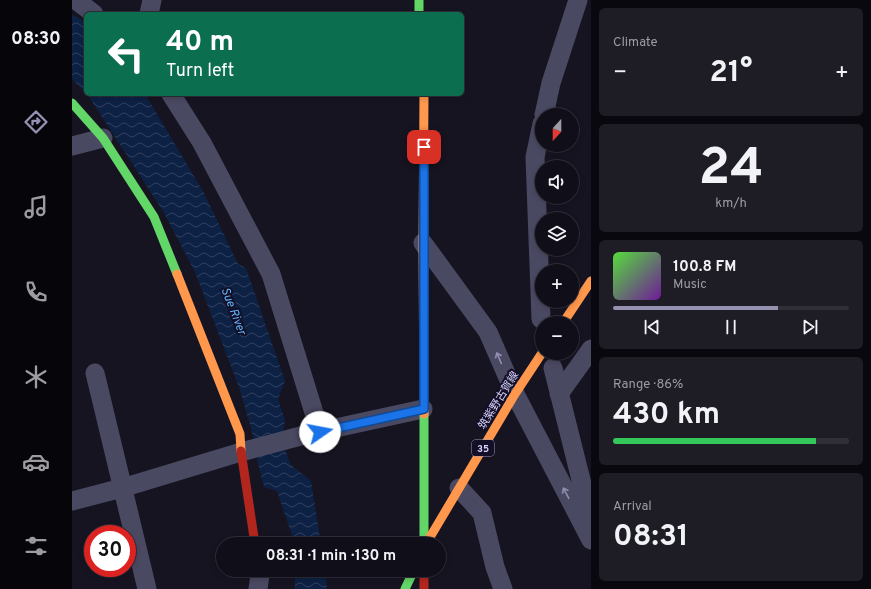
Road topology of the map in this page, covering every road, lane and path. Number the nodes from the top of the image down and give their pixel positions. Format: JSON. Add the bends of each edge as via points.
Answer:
{"nodes":[{"id":1,"x":76,"y":0,"type":"edge"},
{"id":2,"x":152,"y":0,"type":"edge"},
{"id":3,"x":418,"y":0,"type":"edge"},
{"id":4,"x":578,"y":0,"type":"edge"},
{"id":5,"x":91,"y":12,"type":"edge"},
{"id":6,"x":149,"y":12,"type":"edge"},
{"id":7,"x":420,"y":12,"type":"edge"},
{"id":8,"x":172,"y":96,"type":"edge"},
{"id":9,"x":424,"y":96,"type":"edge"},
{"id":10,"x":72,"y":103,"type":"edge"},
{"id":11,"x":546,"y":108,"type":"edge"},
{"id":12,"x":103,"y":138,"type":"junction"},
{"id":13,"x":72,"y":146,"type":"edge"},
{"id":14,"x":536,"y":152,"type":"edge"},
{"id":15,"x":423,"y":243,"type":"junction"},
{"id":16,"x":591,"y":281,"type":"edge"},
{"id":17,"x":540,"y":316,"type":"edge"},
{"id":18,"x":567,"y":316,"type":"edge"},
{"id":19,"x":591,"y":348,"type":"edge"},
{"id":20,"x":547,"y":360,"type":"edge"},
{"id":21,"x":95,"y":373,"type":"dead end"},
{"id":22,"x":515,"y":394,"type":"junction"},
{"id":23,"x":559,"y":394,"type":"junction"},
{"id":24,"x":424,"y":409,"type":"junction"},
{"id":25,"x":314,"y":433,"type":"junction"},
{"id":26,"x":246,"y":451,"type":"junction"},
{"id":27,"x":122,"y":488,"type":"junction"},
{"id":28,"x":459,"y":488,"type":"junction"},
{"id":29,"x":72,"y":501,"type":"edge"},
{"id":30,"x":591,"y":520,"type":"edge"},
{"id":31,"x":255,"y":537,"type":"edge"},
{"id":32,"x":425,"y":537,"type":"edge"},
{"id":33,"x":429,"y":537,"type":"edge"},
{"id":34,"x":591,"y":540,"type":"edge"},
{"id":35,"x":260,"y":577,"type":"edge"},
{"id":36,"x":411,"y":577,"type":"edge"},
{"id":37,"x":424,"y":577,"type":"edge"},
{"id":38,"x":147,"y":589,"type":"edge"},
{"id":39,"x":258,"y":589,"type":"edge"},
{"id":40,"x":405,"y":589,"type":"edge"},
{"id":41,"x":424,"y":589,"type":"edge"},
{"id":42,"x":503,"y":589,"type":"edge"}],
"edges":[{"from":1,"to":5,"type":"street"},
{"from":2,"to":6,"type":"street"},
{"from":3,"to":7,"type":"street"},
{"from":4,"to":11,"type":"street"},
{"from":8,"to":25,"type":"street","via":[[202,143],[271,274]]},
{"from":9,"to":15,"type":"street"},
{"from":10,"to":12,"type":"street"},
{"from":12,"to":13,"type":"street"},
{"from":12,"to":26,"type":"street","via":[[154,217]]},
{"from":14,"to":17,"type":"street"},
{"from":22,"to":15,"type":"street","one_way":true,"via":[[488,332]]},
{"from":15,"to":24,"type":"street"},
{"from":16,"to":18,"type":"street"},
{"from":19,"to":23,"type":"street"},
{"from":20,"to":22,"type":"street","name":"筑紫野古賀線","number":"35"},
{"from":20,"to":23,"type":"street"},
{"from":21,"to":27,"type":"street"},
{"from":22,"to":28,"type":"street","name":"筑紫野古賀線","number":"35"},
{"from":34,"to":22,"type":"street","one_way":true},
{"from":23,"to":30,"type":"street"},
{"from":24,"to":25,"type":"street"},
{"from":24,"to":32,"type":"street"},
{"from":25,"to":26,"type":"street"},
{"from":26,"to":27,"type":"street"},
{"from":26,"to":31,"type":"street"},
{"from":27,"to":29,"type":"street"},
{"from":27,"to":38,"type":"street"},
{"from":28,"to":33,"type":"street","name":"筑紫野古賀線","number":"35"},
{"from":28,"to":42,"type":"street","via":[[482,513]]},
{"from":35,"to":39,"type":"street"},
{"from":36,"to":40,"type":"street"},
{"from":37,"to":41,"type":"street"}]}
